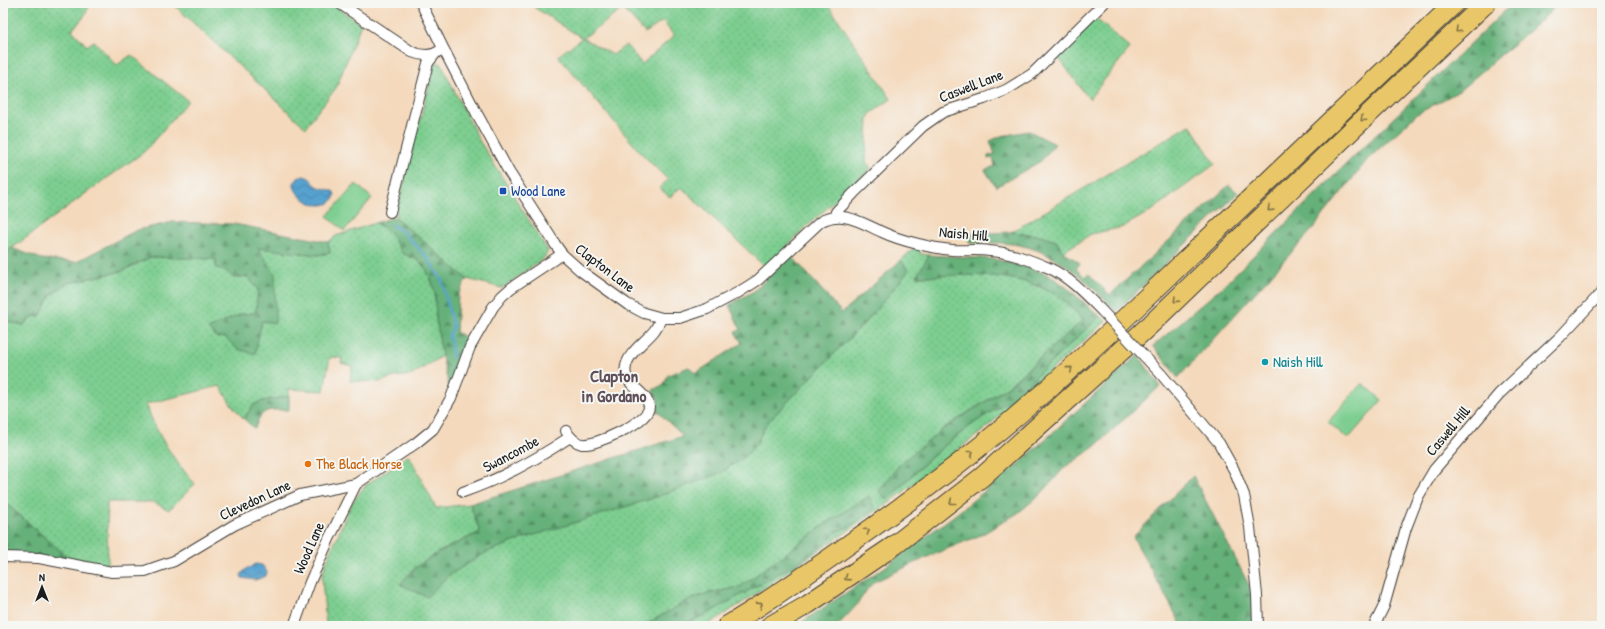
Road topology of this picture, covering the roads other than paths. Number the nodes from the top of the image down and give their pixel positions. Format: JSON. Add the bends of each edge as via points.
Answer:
{"nodes":[{"id":1,"x":339,"y":3,"type":"edge"},
{"id":2,"x":421,"y":3,"type":"edge"},
{"id":3,"x":1104,"y":3,"type":"edge"},
{"id":4,"x":1455,"y":3,"type":"edge"},
{"id":5,"x":1486,"y":3,"type":"edge"},
{"id":6,"x":439,"y":51,"type":"junction"},
{"id":7,"x":390,"y":212,"type":"dead end"},
{"id":8,"x":835,"y":217,"type":"junction"},
{"id":9,"x":562,"y":254,"type":"junction"},
{"id":10,"x":1602,"y":292,"type":"edge"},
{"id":11,"x":662,"y":318,"type":"junction"},
{"id":12,"x":356,"y":484,"type":"junction"},
{"id":13,"x":463,"y":492,"type":"dead end"},
{"id":14,"x":3,"y":557,"type":"edge"},
{"id":15,"x":294,"y":626,"type":"edge"},
{"id":16,"x":727,"y":626,"type":"edge"},
{"id":17,"x":770,"y":626,"type":"edge"},
{"id":18,"x":1258,"y":626,"type":"edge"},
{"id":19,"x":1374,"y":626,"type":"edge"}],
"edges":[{"from":1,"to":6,"type":"street","via":[[412,52],[421,55]]},
{"from":2,"to":6,"type":"street","name":"Clapton Lane"},
{"from":3,"to":8,"type":"street","name":"Caswell Lane","via":[[1032,74],[999,93],[943,112],[923,126],[854,193],[836,212]]},
{"from":16,"to":4,"type":"highway","one_way":true,"via":[[809,573],[942,477],[1004,426],[1114,328]]},
{"from":5,"to":17,"type":"highway","one_way":true,"via":[[1150,325],[982,477],[895,545],[808,604]]},
{"from":6,"to":7,"type":"street","via":[[428,63]]},
{"from":6,"to":9,"type":"street","name":"Clapton Lane","via":[[509,172]]},
{"from":8,"to":11,"type":"street","name":"Clapton Lane","via":[[820,222],[765,274],[744,289],[691,315]]},
{"from":8,"to":18,"type":"street","name":"Naish Hill","bridge":true,"via":[[853,218],[895,238],[911,242],[952,250],[989,250],[1019,256],[1052,269],[1077,287],[1101,310],[1161,374],[1219,443],[1237,476],[1244,495],[1250,527]]},
{"from":9,"to":11,"type":"street","name":"Clapton Lane","via":[[612,295],[644,313]]},
{"from":9,"to":12,"type":"street","name":"Clevedon Lane","via":[[511,288],[493,307],[470,347],[451,398],[433,429]]},
{"from":10,"to":19,"type":"street","name":"Caswell Hill","via":[[1560,338],[1499,394],[1434,470],[1418,497],[1406,528],[1384,606]]},
{"from":11,"to":13,"type":"street","name":"Swancombe","via":[[630,357],[626,366],[628,380],[648,404],[647,414],[642,420],[590,444],[578,443],[568,434],[537,458],[494,480]]},
{"from":12,"to":14,"type":"street","name":"Clevedon Lane","via":[[300,495],[234,525],[174,561],[145,571],[112,572],[39,558]]},
{"from":12,"to":15,"type":"street","name":"Wood Lane","via":[[318,563]]}]}
